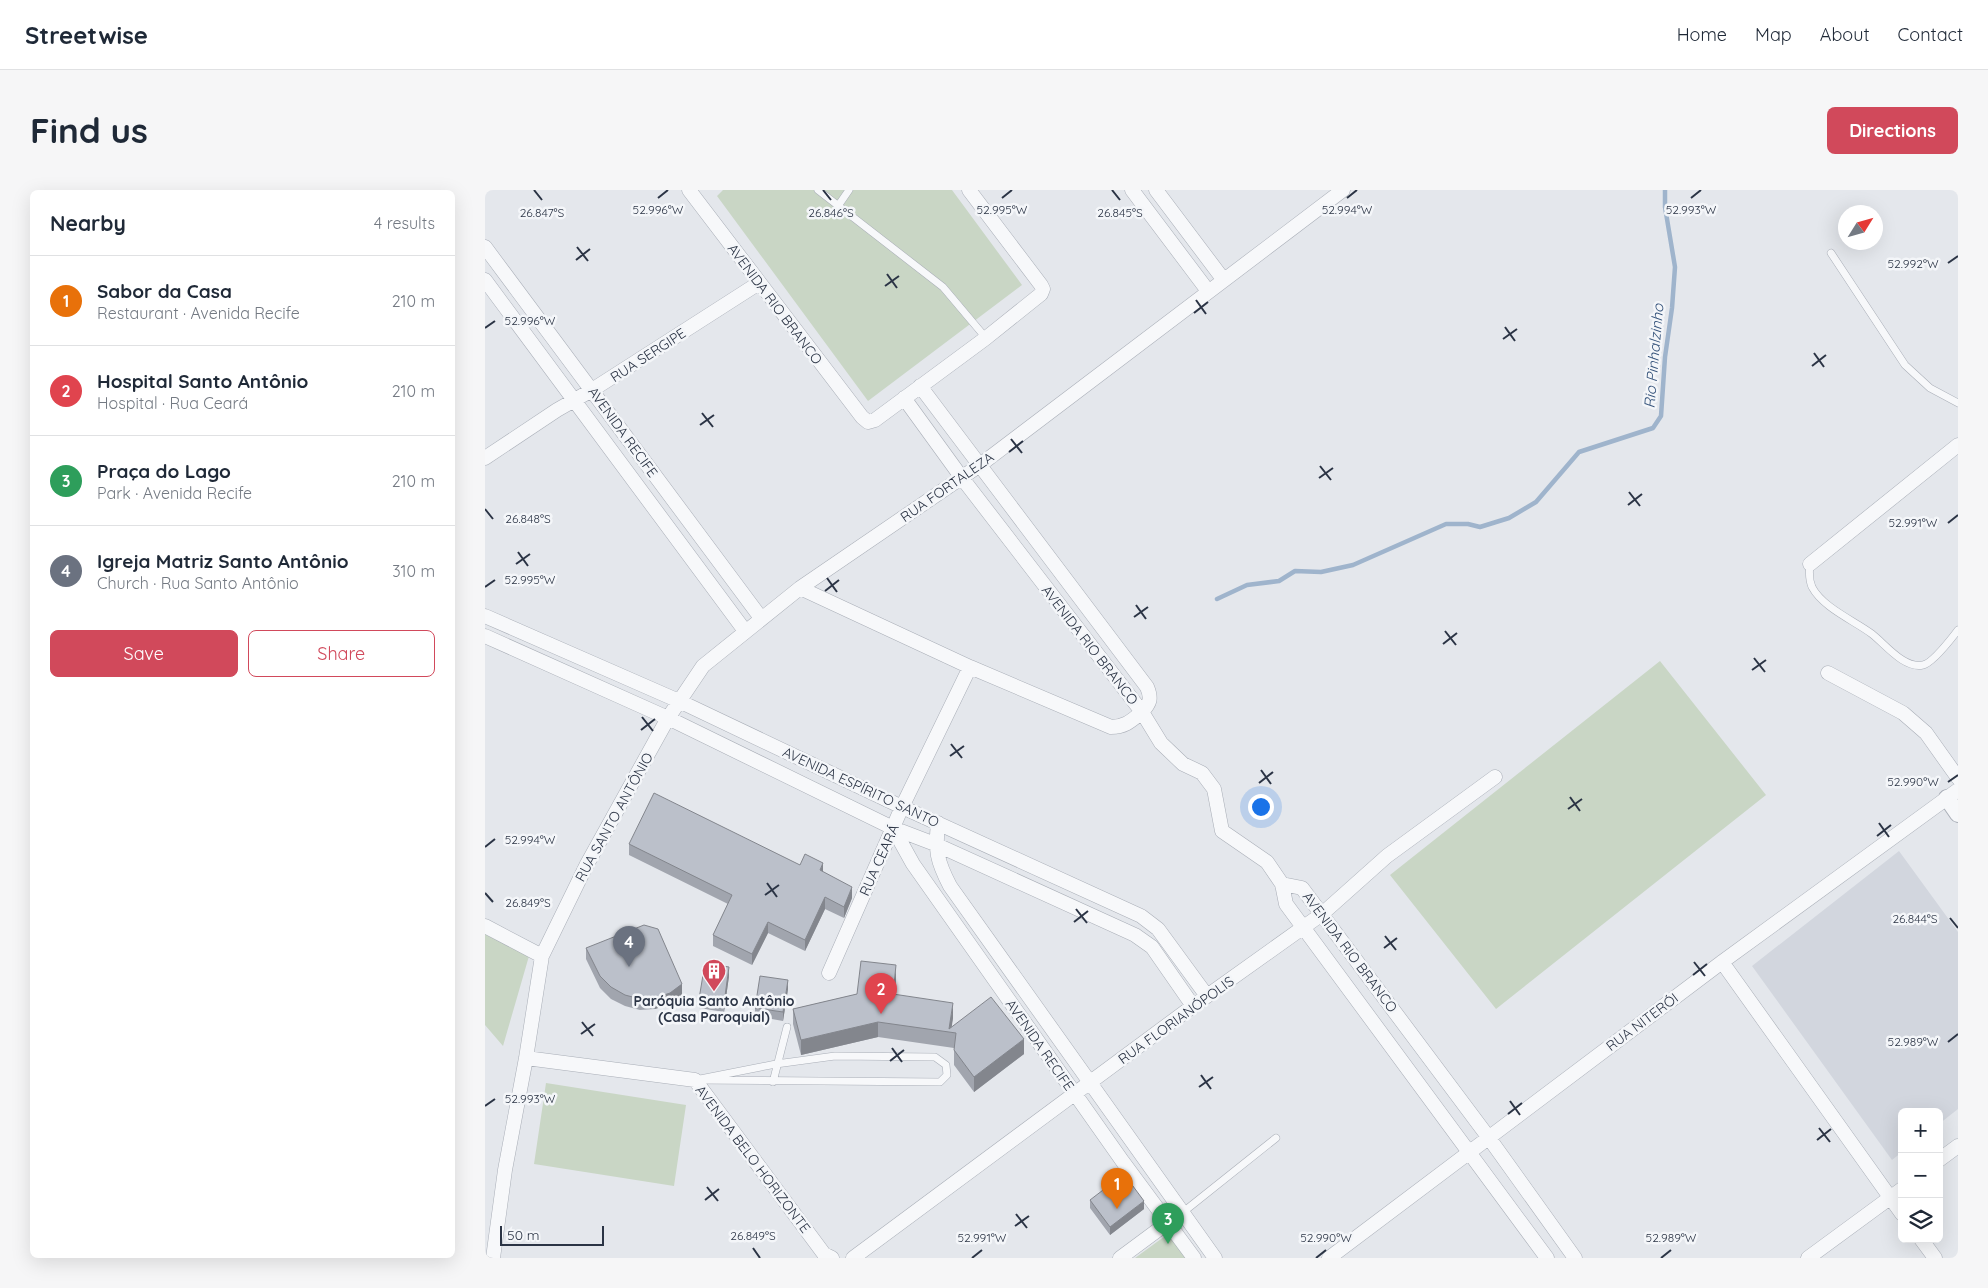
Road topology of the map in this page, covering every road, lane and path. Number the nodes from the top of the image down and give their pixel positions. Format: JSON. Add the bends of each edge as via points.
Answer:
{"nodes":[{"id":1,"x":689,"y":190,"type":"edge"},
{"id":2,"x":818,"y":190,"type":"edge"},
{"id":3,"x":849,"y":190,"type":"edge"},
{"id":4,"x":969,"y":190,"type":"edge"},
{"id":5,"x":1132,"y":190,"type":"edge"},
{"id":6,"x":1343,"y":190,"type":"edge"},
{"id":7,"x":1158,"y":192,"type":"edge"},
{"id":8,"x":1328,"y":194,"type":"edge"},
{"id":9,"x":839,"y":206,"type":"junction"},
{"id":10,"x":1145,"y":207,"type":"junction"},
{"id":11,"x":485,"y":247,"type":"edge"},
{"id":12,"x":1831,"y":253,"type":"dead end"},
{"id":13,"x":485,"y":280,"type":"edge"},
{"id":14,"x":1223,"y":280,"type":"junction"},
{"id":15,"x":759,"y":283,"type":"junction"},
{"id":16,"x":1208,"y":291,"type":"junction"},
{"id":17,"x":539,"y":319,"type":"junction"},
{"id":18,"x":523,"y":331,"type":"junction"},
{"id":19,"x":986,"y":338,"type":"junction"},
{"id":20,"x":921,"y":386,"type":"junction"},
{"id":21,"x":592,"y":390,"type":"junction"},
{"id":22,"x":904,"y":398,"type":"junction"},
{"id":23,"x":574,"y":400,"type":"junction"},
{"id":24,"x":1958,"y":403,"type":"edge"},
{"id":25,"x":1958,"y":445,"type":"edge"},
{"id":26,"x":485,"y":458,"type":"edge"},
{"id":27,"x":980,"y":465,"type":"junction"},
{"id":28,"x":962,"y":478,"type":"junction"},
{"id":29,"x":1031,"y":533,"type":"junction"},
{"id":30,"x":1013,"y":545,"type":"junction"},
{"id":31,"x":1810,"y":564,"type":"joint"},
{"id":32,"x":800,"y":588,"type":"junction"},
{"id":33,"x":1074,"y":589,"type":"junction"},
{"id":34,"x":1057,"y":602,"type":"junction"},
{"id":35,"x":485,"y":616,"type":"edge"},
{"id":36,"x":761,"y":618,"type":"junction"},
{"id":37,"x":1958,"y":630,"type":"edge"},
{"id":38,"x":745,"y":631,"type":"junction"},
{"id":39,"x":485,"y":636,"type":"edge"},
{"id":40,"x":537,"y":639,"type":"junction"},
{"id":41,"x":529,"y":655,"type":"junction"},
{"id":42,"x":970,"y":667,"type":"junction"},
{"id":43,"x":1828,"y":673,"type":"dead end"},
{"id":44,"x":679,"y":701,"type":"junction"},
{"id":45,"x":1142,"y":712,"type":"junction"},
{"id":46,"x":668,"y":718,"type":"junction"},
{"id":47,"x":805,"y":761,"type":"junction"},
{"id":48,"x":1495,"y":778,"type":"dead end"},
{"id":49,"x":1958,"y":778,"type":"edge"},
{"id":50,"x":795,"y":780,"type":"junction"},
{"id":51,"x":1952,"y":794,"type":"edge"},
{"id":52,"x":902,"y":807,"type":"junction"},
{"id":53,"x":1958,"y":814,"type":"edge"},
{"id":54,"x":938,"y":823,"type":"junction"},
{"id":55,"x":893,"y":828,"type":"junction"},
{"id":56,"x":935,"y":844,"type":"junction"},
{"id":57,"x":1282,"y":884,"type":"junction"},
{"id":58,"x":1322,"y":914,"type":"junction"},
{"id":59,"x":485,"y":926,"type":"edge"},
{"id":60,"x":1303,"y":928,"type":"junction"},
{"id":61,"x":542,"y":956,"type":"junction"},
{"id":62,"x":1721,"y":962,"type":"junction"},
{"id":63,"x":829,"y":973,"type":"dead end"},
{"id":64,"x":1370,"y":978,"type":"junction"},
{"id":65,"x":1351,"y":992,"type":"junction"},
{"id":66,"x":1207,"y":996,"type":"junction"},
{"id":67,"x":1032,"y":1002,"type":"junction"},
{"id":68,"x":1193,"y":1006,"type":"junction"},
{"id":69,"x":1016,"y":1011,"type":"junction"},
{"id":70,"x":787,"y":1027,"type":"dead end"},
{"id":71,"x":1409,"y":1031,"type":"junction"},
{"id":72,"x":1391,"y":1045,"type":"junction"},
{"id":73,"x":527,"y":1058,"type":"junction"},
{"id":74,"x":776,"y":1064,"type":"junction"},
{"id":75,"x":695,"y":1080,"type":"junction"},
{"id":76,"x":773,"y":1082,"type":"junction"},
{"id":77,"x":1090,"y":1084,"type":"junction"},
{"id":78,"x":1075,"y":1094,"type":"junction"},
{"id":79,"x":1276,"y":1138,"type":"dead end"},
{"id":80,"x":1489,"y":1138,"type":"junction"},
{"id":81,"x":1958,"y":1146,"type":"edge"},
{"id":82,"x":1138,"y":1151,"type":"junction"},
{"id":83,"x":1470,"y":1152,"type":"junction"},
{"id":84,"x":1943,"y":1157,"type":"edge"},
{"id":85,"x":1123,"y":1162,"type":"junction"},
{"id":86,"x":1898,"y":1191,"type":"edge"},
{"id":87,"x":1890,"y":1198,"type":"junction"},
{"id":88,"x":1898,"y":1209,"type":"edge"},
{"id":89,"x":1182,"y":1213,"type":"junction"},
{"id":90,"x":1168,"y":1222,"type":"junction"},
{"id":91,"x":1551,"y":1224,"type":"junction"},
{"id":92,"x":1532,"y":1238,"type":"junction"},
{"id":93,"x":1924,"y":1243,"type":"edge"},
{"id":94,"x":826,"y":1257,"type":"edge"},
{"id":95,"x":493,"y":1258,"type":"edge"},
{"id":96,"x":853,"y":1258,"type":"edge"},
{"id":97,"x":1120,"y":1258,"type":"edge"},
{"id":98,"x":1194,"y":1258,"type":"edge"},
{"id":99,"x":1215,"y":1258,"type":"edge"},
{"id":100,"x":1329,"y":1258,"type":"edge"},
{"id":101,"x":1547,"y":1258,"type":"edge"},
{"id":102,"x":1575,"y":1258,"type":"edge"},
{"id":103,"x":1808,"y":1258,"type":"edge"},
{"id":104,"x":1935,"y":1258,"type":"edge"}],
"edges":[{"from":1,"to":15,"type":"street","name":"AVENIDA RIO BRANCO"},
{"from":2,"to":9,"type":"lane"},
{"from":3,"to":9,"type":"lane"},
{"from":4,"to":19,"type":"street","via":[[1043,289]]},
{"from":5,"to":10,"type":"street"},
{"from":6,"to":8,"type":"street","name":"RUA FORTALEZA"},
{"from":7,"to":10,"type":"street"},
{"from":7,"to":14,"type":"street"},
{"from":8,"to":14,"type":"street","name":"RUA FORTALEZA"},
{"from":9,"to":19,"type":"lane","via":[[943,287]]},
{"from":10,"to":16,"type":"street"},
{"from":11,"to":17,"type":"street","name":"AVENIDA RECIFE"},
{"from":12,"to":24,"type":"lane","via":[[1905,365],[1930,388]]},
{"from":13,"to":18,"type":"street","name":"AVENIDA RECIFE"},
{"from":14,"to":16,"type":"street","name":"RUA FORTALEZA"},
{"from":15,"to":21,"type":"street","name":"RUA SERGIPE"},
{"from":15,"to":22,"type":"street","name":"AVENIDA RIO BRANCO","via":[[868,422]]},
{"from":16,"to":27,"type":"street","name":"RUA FORTALEZA"},
{"from":17,"to":18,"type":"street"},
{"from":17,"to":21,"type":"street","name":"AVENIDA RECIFE"},
{"from":18,"to":23,"type":"street","name":"AVENIDA RECIFE"},
{"from":19,"to":20,"type":"street"},
{"from":20,"to":22,"type":"street"},
{"from":20,"to":27,"type":"street","name":"AVENIDA RIO BRANCO"},
{"from":21,"to":23,"type":"street","name":"RUA SERGIPE"},
{"from":21,"to":36,"type":"street","name":"AVENIDA RECIFE"},
{"from":22,"to":28,"type":"street","name":"AVENIDA RIO BRANCO"},
{"from":23,"to":26,"type":"street","name":"RUA SERGIPE"},
{"from":23,"to":38,"type":"street","name":"AVENIDA RECIFE"},
{"from":25,"to":31,"type":"street"},
{"from":27,"to":28,"type":"street","name":"RUA FORTALEZA"},
{"from":27,"to":29,"type":"street","name":"AVENIDA RIO BRANCO"},
{"from":28,"to":30,"type":"street","name":"AVENIDA RIO BRANCO"},
{"from":28,"to":32,"type":"street","name":"RUA FORTALEZA"},
{"from":29,"to":30,"type":"street"},
{"from":29,"to":33,"type":"street","name":"AVENIDA RIO BRANCO"},
{"from":30,"to":34,"type":"street","name":"AVENIDA RIO BRANCO"},
{"from":31,"to":37,"type":"lane","via":[[1813,588],[1833,609],[1913,665],[1929,664]]},
{"from":32,"to":36,"type":"street","name":"RUA FORTALEZA"},
{"from":32,"to":42,"type":"street"},
{"from":33,"to":34,"type":"street"},
{"from":33,"to":45,"type":"street","name":"AVENIDA RIO BRANCO","via":[[1147,687],[1150,703]]},
{"from":34,"to":45,"type":"street","name":"AVENIDA RIO BRANCO"},
{"from":35,"to":40,"type":"street","name":"AVENIDA ESPÍRITO SANTO"},
{"from":36,"to":38,"type":"street","name":"RUA FORTALEZA"},
{"from":38,"to":44,"type":"street","name":"RUA FORTALEZA","via":[[703,666]]},
{"from":39,"to":41,"type":"street","name":"AVENIDA ESPÍRITO SANTO"},
{"from":40,"to":41,"type":"street"},
{"from":40,"to":44,"type":"street","name":"AVENIDA ESPÍRITO SANTO"},
{"from":41,"to":46,"type":"street","name":"AVENIDA ESPÍRITO SANTO"},
{"from":42,"to":45,"type":"street","via":[[1111,727],[1128,724]]},
{"from":42,"to":52,"type":"street","name":"RUA CEARÁ"},
{"from":43,"to":49,"type":"street","via":[[1903,712],[1927,733]]},
{"from":44,"to":46,"type":"street","name":"RUA SANTO ANTÔNIO"},
{"from":44,"to":47,"type":"street","name":"AVENIDA ESPÍRITO SANTO"},
{"from":45,"to":57,"type":"street","via":[[1161,743],[1183,764],[1202,773],[1214,789],[1222,831],[1267,862]]},
{"from":46,"to":50,"type":"street","name":"AVENIDA ESPÍRITO SANTO"},
{"from":46,"to":61,"type":"street","name":"RUA SANTO ANTÔNIO","via":[[586,866]]},
{"from":47,"to":50,"type":"street"},
{"from":47,"to":52,"type":"street","name":"AVENIDA ESPÍRITO SANTO"},
{"from":48,"to":58,"type":"street","name":"RUA FLORIANÓPOLIS","via":[[1387,856]]},
{"from":50,"to":55,"type":"street","name":"AVENIDA ESPÍRITO SANTO"},
{"from":51,"to":53,"type":"street"},
{"from":51,"to":62,"type":"street","name":"RUA NITERÓI"},
{"from":52,"to":54,"type":"street","name":"AVENIDA ESPÍRITO SANTO"},
{"from":52,"to":55,"type":"street","name":"RUA CEARÁ"},
{"from":54,"to":56,"type":"street","name":"AVENIDA RECIFE"},
{"from":54,"to":66,"type":"street","name":"AVENIDA ESPÍRITO SANTO","via":[[1141,916],[1159,929]]},
{"from":55,"to":56,"type":"street","name":"AVENIDA ESPÍRITO SANTO"},
{"from":55,"to":63,"type":"street","name":"RUA CEARÁ"},
{"from":55,"to":69,"type":"street","name":"AVENIDA RECIFE","via":[[913,864]]},
{"from":56,"to":67,"type":"street","name":"AVENIDA RECIFE","via":[[939,865],[950,886]]},
{"from":56,"to":68,"type":"street","name":"AVENIDA ESPÍRITO SANTO","via":[[1135,935],[1152,947]]},
{"from":57,"to":58,"type":"street","name":"AVENIDA RIO BRANCO","via":[[1302,888]]},
{"from":57,"to":60,"type":"street","name":"AVENIDA RIO BRANCO","via":[[1286,904]]},
{"from":58,"to":60,"type":"street","name":"RUA FLORIANÓPOLIS"},
{"from":58,"to":64,"type":"street","name":"AVENIDA RIO BRANCO"},
{"from":59,"to":61,"type":"street"},
{"from":60,"to":65,"type":"street","name":"AVENIDA RIO BRANCO"},
{"from":60,"to":66,"type":"street","name":"RUA FLORIANÓPOLIS"},
{"from":61,"to":73,"type":"street","name":"RUA SANTO ANTÔNIO"},
{"from":62,"to":80,"type":"street","name":"RUA NITERÓI"},
{"from":62,"to":87,"type":"street"},
{"from":64,"to":65,"type":"street"},
{"from":64,"to":71,"type":"street","name":"AVENIDA RIO BRANCO"},
{"from":65,"to":72,"type":"street","name":"AVENIDA RIO BRANCO"},
{"from":66,"to":68,"type":"street","name":"RUA FLORIANÓPOLIS"},
{"from":67,"to":69,"type":"street"},
{"from":67,"to":77,"type":"street","name":"AVENIDA RECIFE"},
{"from":68,"to":77,"type":"street","name":"RUA FLORIANÓPOLIS"},
{"from":69,"to":78,"type":"street","name":"AVENIDA RECIFE"},
{"from":70,"to":74,"type":"lane"},
{"from":71,"to":72,"type":"street"},
{"from":71,"to":80,"type":"street","name":"AVENIDA RIO BRANCO"},
{"from":72,"to":83,"type":"street","name":"AVENIDA RIO BRANCO"},
{"from":73,"to":75,"type":"street","name":"AVENIDA BELO HORIZONTE"},
{"from":73,"to":95,"type":"street","name":"RUA SANTO ANTÔNIO","via":[[505,1170]]},
{"from":74,"to":75,"type":"lane"},
{"from":74,"to":76,"type":"lane"},
{"from":74,"to":76,"type":"lane","via":[[835,1056],[935,1057],[946,1065],[947,1075],[940,1082]]},
{"from":75,"to":76,"type":"lane"},
{"from":75,"to":94,"type":"street","name":"AVENIDA BELO HORIZONTE"},
{"from":77,"to":78,"type":"street","name":"RUA FLORIANÓPOLIS"},
{"from":77,"to":82,"type":"street","name":"AVENIDA RECIFE"},
{"from":78,"to":85,"type":"street","name":"AVENIDA RECIFE"},
{"from":78,"to":96,"type":"street","name":"RUA FLORIANÓPOLIS"},
{"from":79,"to":89,"type":"lane"},
{"from":80,"to":83,"type":"street","name":"RUA NITERÓI"},
{"from":80,"to":91,"type":"street","name":"AVENIDA RIO BRANCO"},
{"from":81,"to":84,"type":"street"},
{"from":82,"to":85,"type":"street"},
{"from":82,"to":89,"type":"street","name":"AVENIDA RECIFE"},
{"from":83,"to":92,"type":"street","name":"AVENIDA RIO BRANCO"},
{"from":83,"to":100,"type":"street","name":"RUA NITERÓI"},
{"from":85,"to":90,"type":"street","name":"AVENIDA RECIFE"},
{"from":86,"to":87,"type":"street"},
{"from":87,"to":88,"type":"street"},
{"from":87,"to":103,"type":"street"},
{"from":89,"to":90,"type":"street"},
{"from":89,"to":99,"type":"street","name":"AVENIDA RECIFE"},
{"from":90,"to":97,"type":"street"},
{"from":90,"to":98,"type":"street","name":"AVENIDA RECIFE"},
{"from":91,"to":92,"type":"street"},
{"from":91,"to":102,"type":"street","name":"AVENIDA RIO BRANCO"},
{"from":92,"to":101,"type":"street","name":"AVENIDA RIO BRANCO"},
{"from":93,"to":104,"type":"street"}]}
